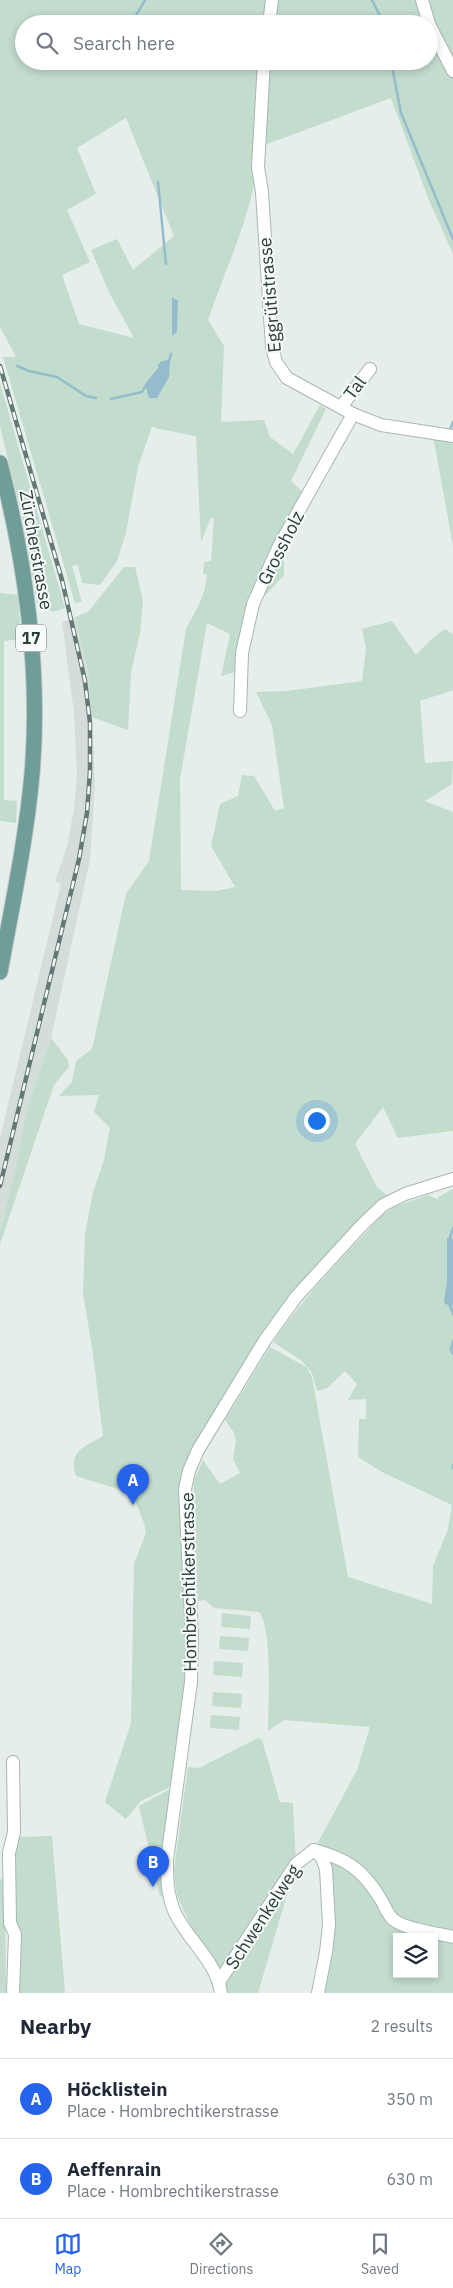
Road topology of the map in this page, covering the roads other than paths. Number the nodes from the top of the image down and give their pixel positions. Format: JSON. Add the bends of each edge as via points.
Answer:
{"nodes":[{"id":1,"x":272,"y":0,"type":"edge"},
{"id":2,"x":422,"y":0,"type":"edge"},
{"id":3,"x":270,"y":15,"type":"edge"},
{"id":4,"x":426,"y":15,"type":"edge"},
{"id":5,"x":438,"y":42,"type":"edge"},
{"id":6,"x":263,"y":70,"type":"edge"},
{"id":7,"x":453,"y":71,"type":"edge"},
{"id":8,"x":370,"y":369,"type":"dead end"},
{"id":9,"x":341,"y":407,"type":"junction"},
{"id":10,"x":353,"y":414,"type":"junction"},
{"id":11,"x":453,"y":436,"type":"edge"},
{"id":12,"x":0,"y":463,"type":"edge"},
{"id":13,"x":240,"y":712,"type":"dead end"},
{"id":14,"x":0,"y":970,"type":"edge"},
{"id":15,"x":453,"y":1179,"type":"edge"},
{"id":16,"x":13,"y":1762,"type":"dead end"},
{"id":17,"x":314,"y":1850,"type":"junction"},
{"id":18,"x":453,"y":1937,"type":"edge"},
{"id":19,"x":220,"y":1988,"type":"edge"},
{"id":20,"x":13,"y":1993,"type":"edge"},
{"id":21,"x":318,"y":1993,"type":"edge"}],
"edges":[{"from":1,"to":3,"type":"street"},
{"from":2,"to":4,"type":"street"},
{"from":5,"to":7,"type":"street"},
{"from":6,"to":9,"type":"street","name":"Eggrütistrasse","via":[[258,166],[273,355],[280,369],[294,383]]},
{"from":8,"to":9,"type":"street","name":"Tal"},
{"from":9,"to":10,"type":"street","name":"Eggrütistrasse"},
{"from":10,"to":11,"type":"street","name":"Eggrütistrasse","via":[[381,425]]},
{"from":10,"to":13,"type":"street","name":"Grossholz","via":[[279,546],[253,604],[242,653]]},
{"from":12,"to":14,"type":"main road","name":"Zürcherstrasse","number":"17","via":[[26,583],[34,706],[26,828]]},
{"from":15,"to":19,"type":"street","name":"Hombrechtikerstrasse","via":[[405,1194],[383,1205],[296,1297],[265,1340],[198,1450],[189,1471],[185,1489],[191,1682],[166,1877],[175,1912],[212,1966]]},
{"from":16,"to":20,"type":"street","via":[[14,1832],[9,1853],[10,1923],[15,1934]]},
{"from":17,"to":18,"type":"street","name":"Schwenkelweg","via":[[355,1866],[370,1882],[394,1920]]},
{"from":17,"to":19,"type":"street","name":"Schwenkelweg","via":[[296,1864]]},
{"from":17,"to":21,"type":"street","via":[[326,1869],[328,1925]]}]}
